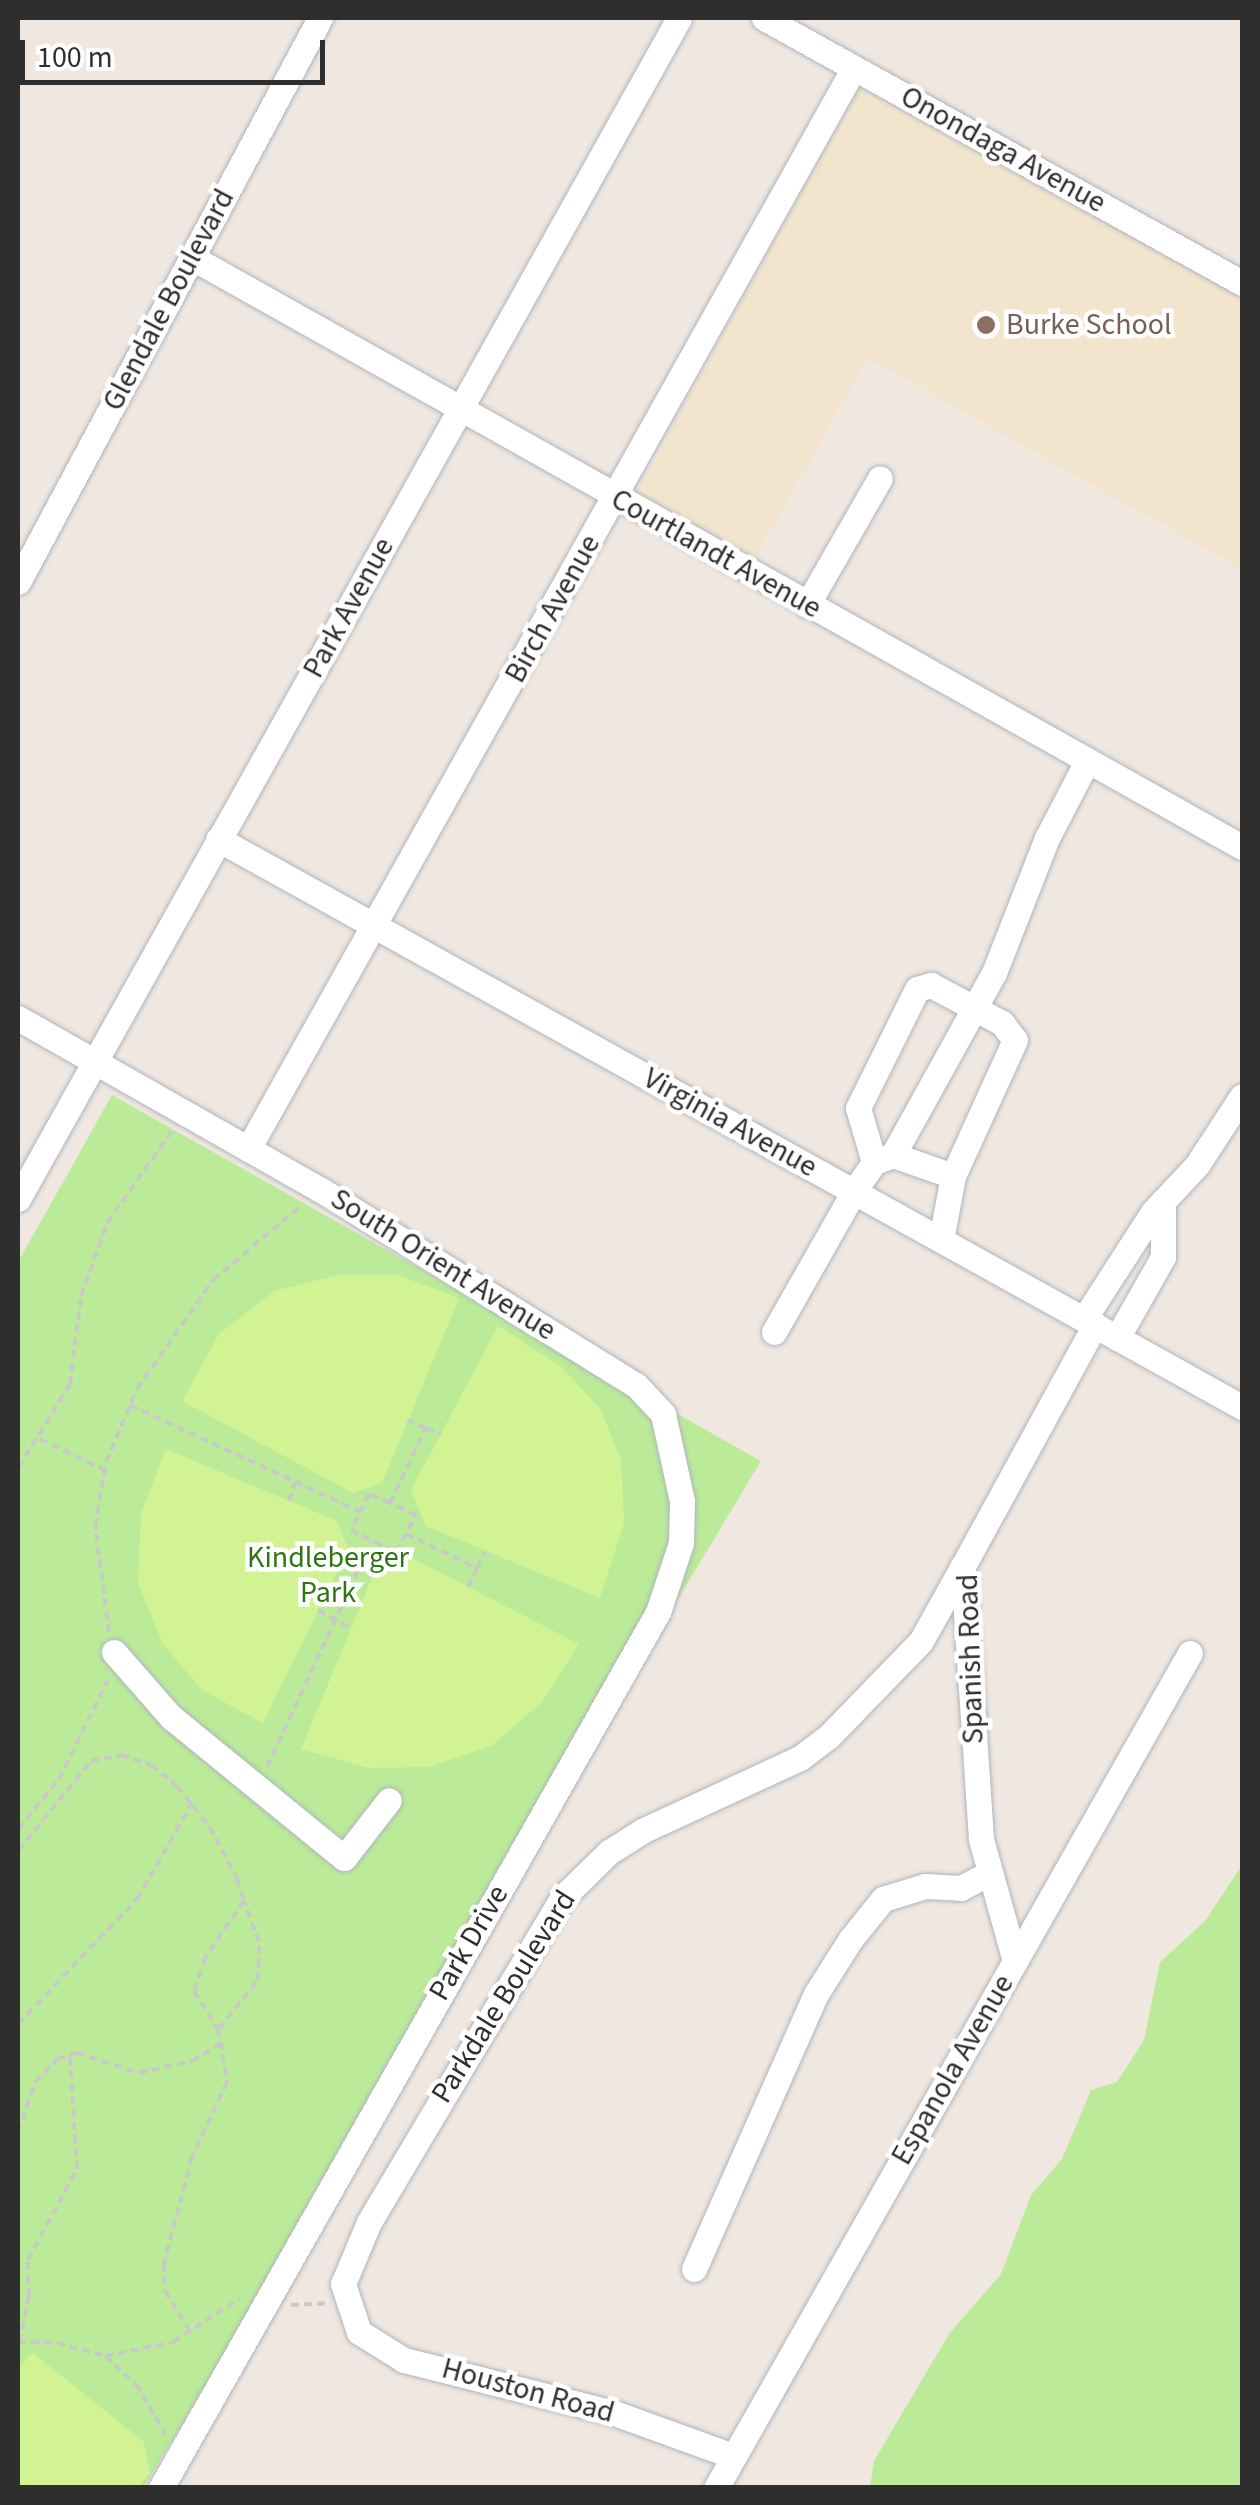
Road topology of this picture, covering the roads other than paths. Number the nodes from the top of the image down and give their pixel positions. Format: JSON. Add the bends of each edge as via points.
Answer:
{"nodes":[{"id":1,"x":320,"y":18,"type":"edge"},
{"id":2,"x":679,"y":18,"type":"edge"},
{"id":3,"x":764,"y":18,"type":"edge"},
{"id":4,"x":854,"y":68,"type":"junction"},
{"id":5,"x":191,"y":258,"type":"junction"},
{"id":6,"x":1242,"y":283,"type":"edge"},
{"id":7,"x":460,"y":412,"type":"junction"},
{"id":8,"x":880,"y":478,"type":"dead end"},
{"id":9,"x":615,"y":498,"type":"junction"},
{"id":10,"x":18,"y":582,"type":"edge"},
{"id":11,"x":807,"y":605,"type":"junction"},
{"id":12,"x":1087,"y":761,"type":"junction"},
{"id":13,"x":218,"y":838,"type":"junction"},
{"id":14,"x":1242,"y":847,"type":"edge"},
{"id":15,"x":375,"y":926,"type":"junction"},
{"id":16,"x":968,"y":1011,"type":"junction"},
{"id":17,"x":18,"y":1018,"type":"edge"},
{"id":18,"x":94,"y":1062,"type":"junction"},
{"id":19,"x":1242,"y":1096,"type":"edge"},
{"id":20,"x":248,"y":1149,"type":"junction"},
{"id":21,"x":884,"y":1158,"type":"junction"},
{"id":22,"x":953,"y":1176,"type":"junction"},
{"id":23,"x":854,"y":1192,"type":"junction"},
{"id":24,"x":18,"y":1199,"type":"edge"},
{"id":25,"x":1163,"y":1201,"type":"junction"},
{"id":26,"x":941,"y":1240,"type":"junction"},
{"id":27,"x":1099,"y":1327,"type":"junction"},
{"id":28,"x":774,"y":1332,"type":"dead end"},
{"id":29,"x":636,"y":1385,"type":"joint"},
{"id":30,"x":1242,"y":1407,"type":"edge"},
{"id":31,"x":963,"y":1566,"type":"junction"},
{"id":32,"x":114,"y":1652,"type":"road end"},
{"id":33,"x":1190,"y":1653,"type":"dead end"},
{"id":34,"x":389,"y":1800,"type":"dead end"},
{"id":35,"x":989,"y":1872,"type":"junction"},
{"id":36,"x":1015,"y":1961,"type":"junction"},
{"id":37,"x":694,"y":2269,"type":"dead end"},
{"id":38,"x":344,"y":2302,"type":"joint"},
{"id":39,"x":733,"y":2456,"type":"junction"},
{"id":40,"x":168,"y":2476,"type":"edge"},
{"id":41,"x":716,"y":2488,"type":"edge"}],
"edges":[{"from":1,"to":5,"type":"street","name":"Glendale Boulevard"},
{"from":2,"to":7,"type":"street","name":"Park Avenue"},
{"from":3,"to":4,"type":"street","name":"Onondaga Avenue"},
{"from":4,"to":6,"type":"street","name":"Onondaga Avenue"},
{"from":4,"to":9,"type":"street","name":"Birch Avenue"},
{"from":5,"to":7,"type":"street","name":"Courtlandt Avenue"},
{"from":5,"to":10,"type":"street","name":"Glendale Boulevard"},
{"from":7,"to":9,"type":"street","name":"Courtlandt Avenue"},
{"from":7,"to":13,"type":"street","name":"Park Avenue"},
{"from":8,"to":11,"type":"street"},
{"from":9,"to":11,"type":"street","name":"Courtlandt Avenue"},
{"from":9,"to":15,"type":"street","name":"Birch Avenue"},
{"from":11,"to":12,"type":"street","name":"Courtlandt Avenue"},
{"from":12,"to":14,"type":"street","name":"Courtlandt Avenue"},
{"from":12,"to":16,"type":"street","via":[[1047,838],[994,972]]},
{"from":13,"to":15,"type":"street","name":"Virginia Avenue"},
{"from":13,"to":18,"type":"street","name":"Park Avenue"},
{"from":15,"to":20,"type":"street","name":"Birch Avenue"},
{"from":15,"to":23,"type":"street","name":"Virginia Avenue"},
{"from":16,"to":21,"type":"street"},
{"from":16,"to":21,"type":"street","via":[[931,985],[918,989],[858,1108]]},
{"from":16,"to":22,"type":"street","via":[[1002,1023],[1015,1040]]},
{"from":17,"to":18,"type":"street","name":"South Orient Avenue"},
{"from":18,"to":20,"type":"street","name":"South Orient Avenue"},
{"from":18,"to":24,"type":"street","name":"Park Avenue"},
{"from":19,"to":25,"type":"street","via":[[1198,1165]]},
{"from":20,"to":29,"type":"street","name":"South Orient Avenue"},
{"from":21,"to":22,"type":"street"},
{"from":21,"to":23,"type":"street"},
{"from":22,"to":26,"type":"street"},
{"from":23,"to":26,"type":"street","name":"Virginia Avenue"},
{"from":23,"to":28,"type":"street"},
{"from":25,"to":27,"type":"street"},
{"from":25,"to":27,"type":"street","via":[[1163,1256]]},
{"from":26,"to":27,"type":"street","name":"Virginia Avenue"},
{"from":27,"to":30,"type":"street","name":"Virginia Avenue"},
{"from":27,"to":31,"type":"street","name":"Spanish Road"},
{"from":29,"to":40,"type":"street","name":"Park Drive","via":[[663,1414],[672,1439],[683,1523],[673,1580]]},
{"from":31,"to":35,"type":"street","name":"Spanish Road"},
{"from":31,"to":38,"type":"street","name":"Parkdale Boulevard","via":[[920,1641],[828,1736],[800,1758],[644,1830],[583,1874],[562,1898],[369,2222],[349,2260]]},
{"from":32,"to":34,"type":"street","via":[[171,1717],[344,1858]]},
{"from":33,"to":36,"type":"street","name":"Espanola Avenue"},
{"from":35,"to":36,"type":"street","name":"Spanish Road"},
{"from":35,"to":37,"type":"street","via":[[961,1888],[925,1886],[883,1899],[850,1940],[816,1994]]},
{"from":36,"to":39,"type":"street","name":"Espanola Avenue"},
{"from":38,"to":39,"type":"street","name":"Houston Road","via":[[359,2332],[404,2360],[614,2414]]},
{"from":39,"to":41,"type":"street","name":"Espanola Avenue"}]}
